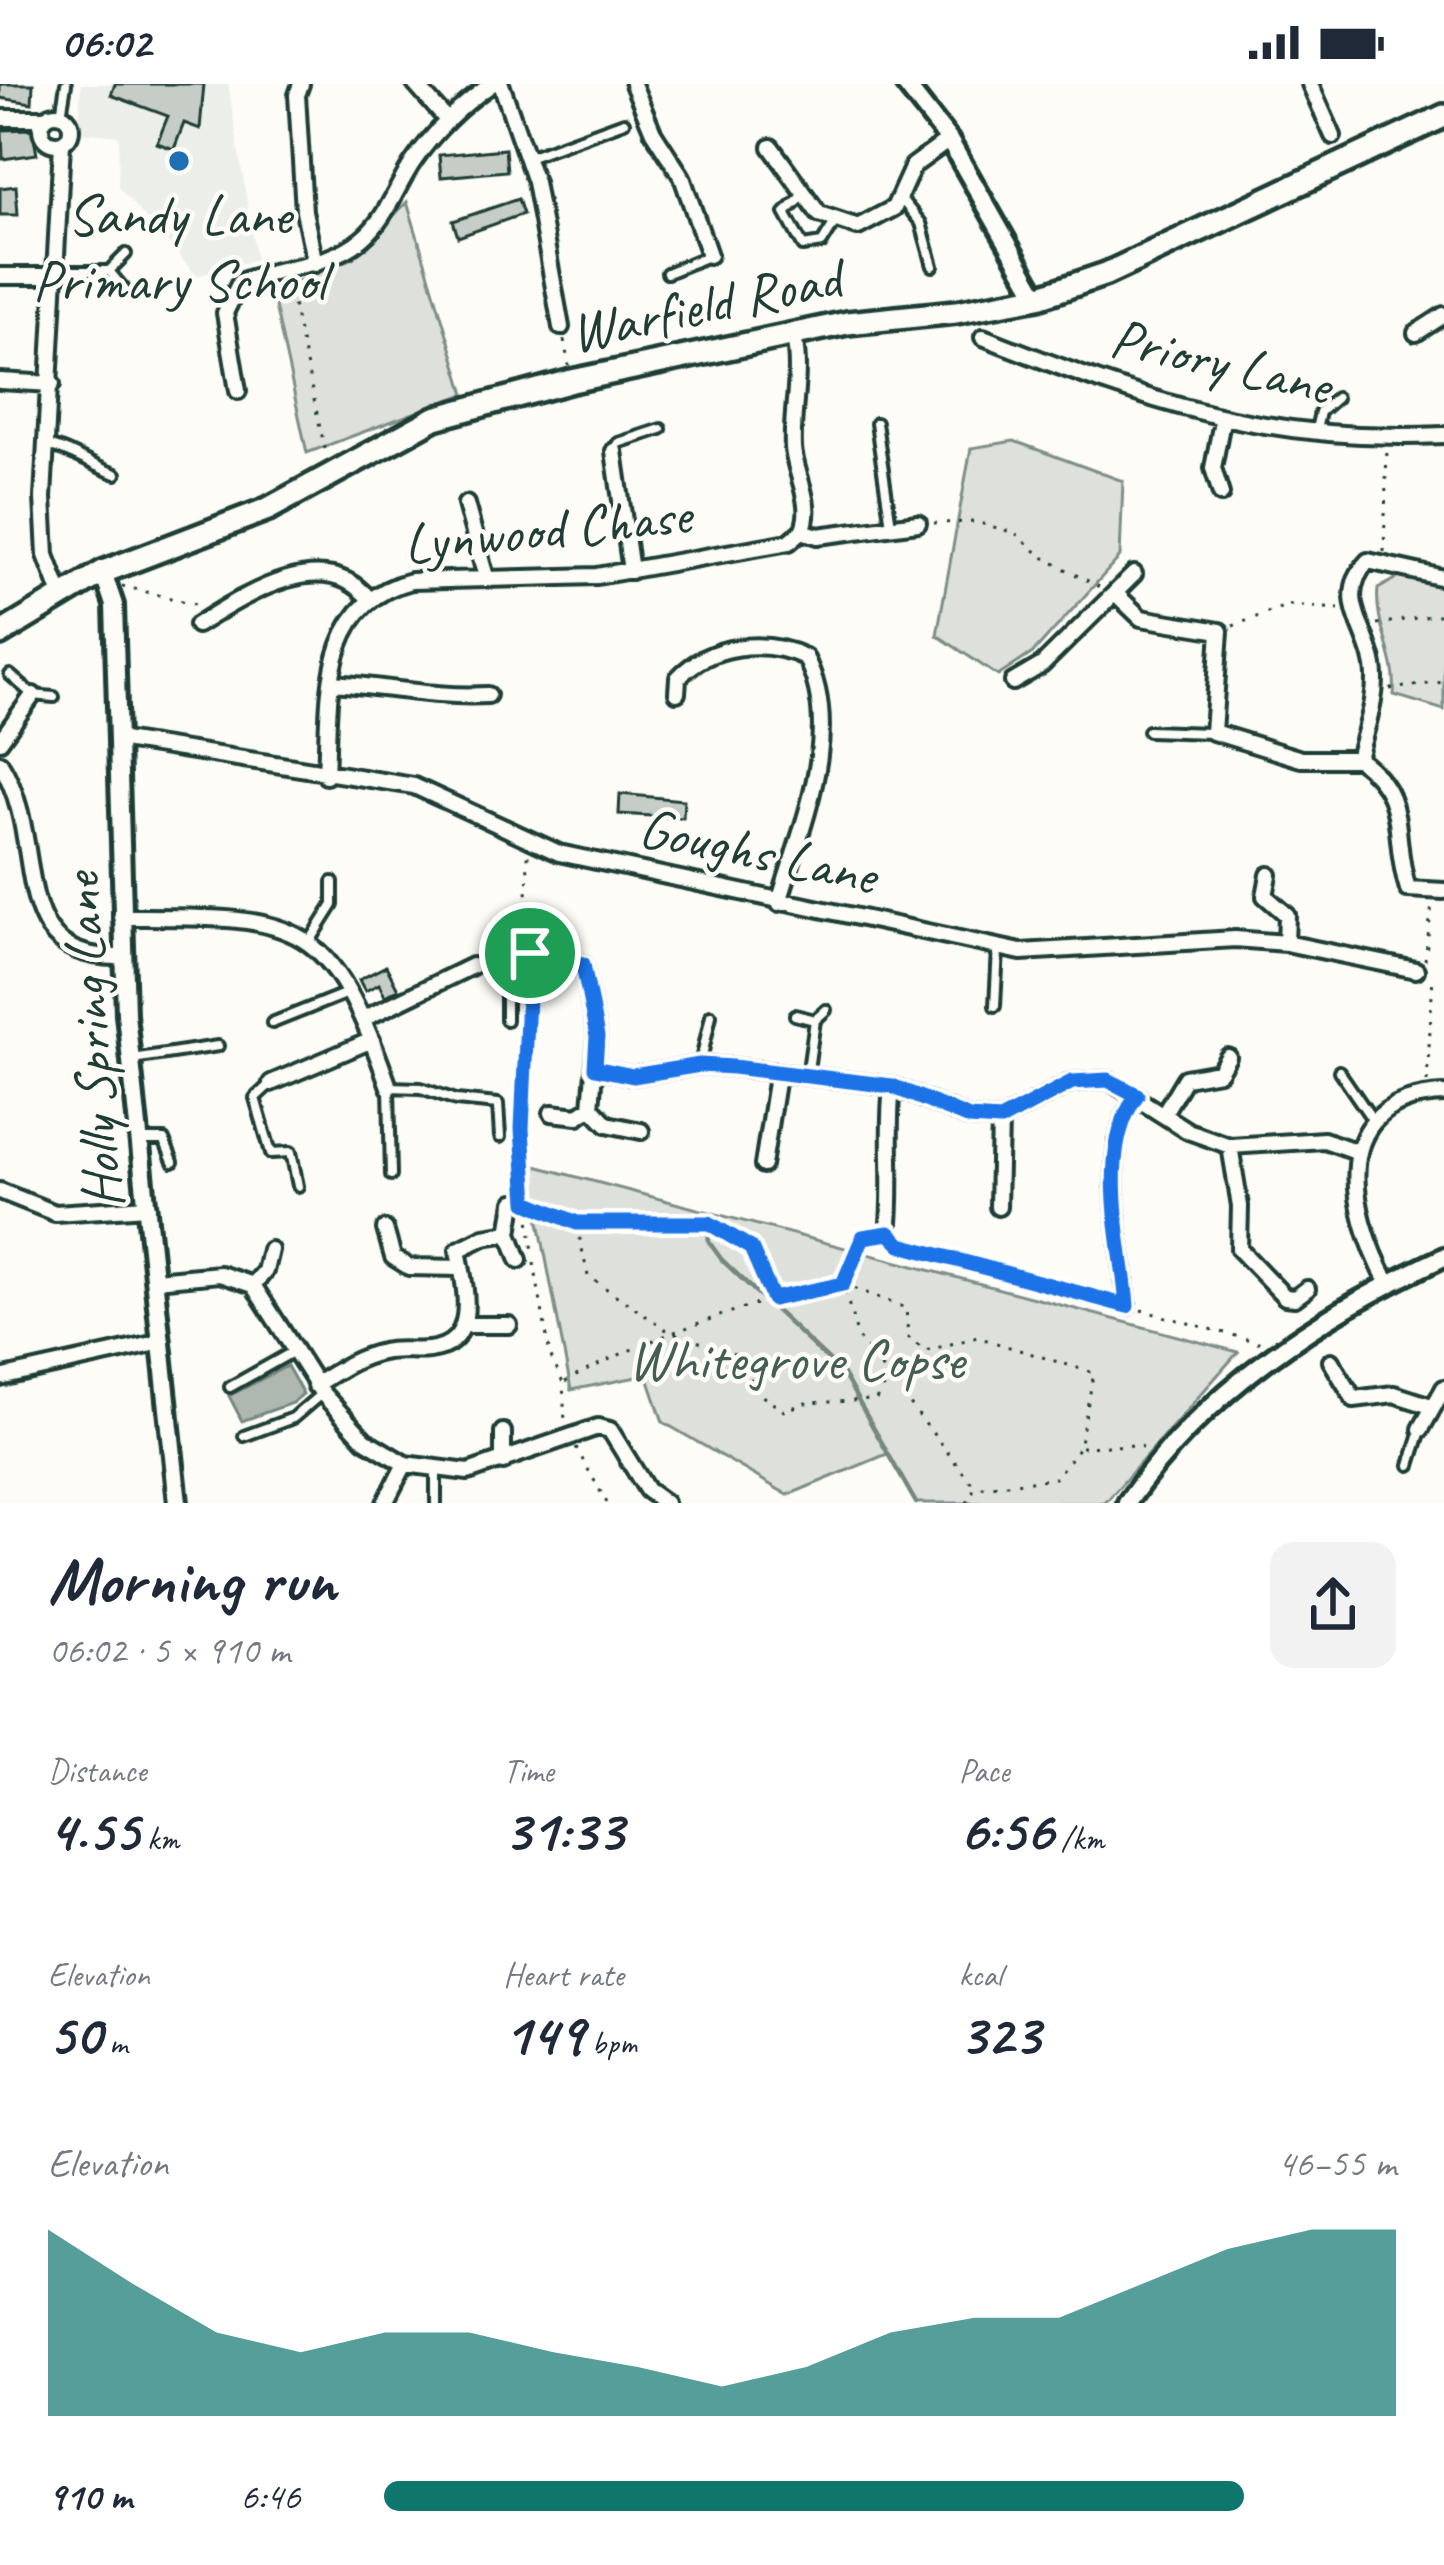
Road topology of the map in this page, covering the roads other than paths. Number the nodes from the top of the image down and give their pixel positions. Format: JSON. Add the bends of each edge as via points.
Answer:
{"nodes":[{"id":1,"x":66,"y":84,"type":"edge"},
{"id":2,"x":302,"y":84,"type":"edge"},
{"id":3,"x":415,"y":84,"type":"edge"},
{"id":4,"x":492,"y":84,"type":"edge"},
{"id":5,"x":501,"y":84,"type":"edge"},
{"id":6,"x":633,"y":84,"type":"edge"},
{"id":7,"x":1310,"y":84,"type":"edge"},
{"id":8,"x":914,"y":87,"type":"edge"},
{"id":9,"x":1444,"y":116,"type":"edge"},
{"id":10,"x":53,"y":117,"type":"junction"},
{"id":11,"x":0,"y":118,"type":"edge"},
{"id":12,"x":446,"y":119,"type":"junction"},
{"id":13,"x":624,"y":122,"type":"dead end"},
{"id":14,"x":1333,"y":136,"type":"dead end"},
{"id":15,"x":949,"y":140,"type":"junction"},
{"id":16,"x":62,"y":142,"type":"junction"},
{"id":17,"x":772,"y":147,"type":"dead end"},
{"id":18,"x":526,"y":158,"type":"junction"},
{"id":19,"x":803,"y":196,"type":"junction"},
{"id":20,"x":900,"y":198,"type":"junction"},
{"id":21,"x":835,"y":223,"type":"junction"},
{"id":22,"x":126,"y":254,"type":"dead end"},
{"id":23,"x":709,"y":255,"type":"joint"},
{"id":24,"x":315,"y":264,"type":"junction"},
{"id":25,"x":933,"y":266,"type":"dead end"},
{"id":26,"x":109,"y":271,"type":"junction"},
{"id":27,"x":58,"y":273,"type":"junction"},
{"id":28,"x":668,"y":273,"type":"dead end"},
{"id":29,"x":0,"y":277,"type":"edge"},
{"id":30,"x":124,"y":289,"type":"dead end"},
{"id":31,"x":1038,"y":297,"type":"junction"},
{"id":32,"x":1444,"y":315,"type":"edge"},
{"id":33,"x":561,"y":327,"type":"road end"},
{"id":34,"x":1416,"y":333,"type":"dead end"},
{"id":35,"x":794,"y":336,"type":"junction"},
{"id":36,"x":983,"y":338,"type":"dead end"},
{"id":37,"x":0,"y":381,"type":"edge"},
{"id":38,"x":52,"y":384,"type":"junction"},
{"id":39,"x":238,"y":391,"type":"dead end"},
{"id":40,"x":1336,"y":398,"type":"dead end"},
{"id":41,"x":1222,"y":421,"type":"junction"},
{"id":42,"x":876,"y":423,"type":"dead end"},
{"id":43,"x":661,"y":429,"type":"dead end"},
{"id":44,"x":1444,"y":435,"type":"edge"},
{"id":45,"x":1315,"y":436,"type":"junction"},
{"id":46,"x":47,"y":445,"type":"junction"},
{"id":47,"x":614,"y":452,"type":"joint"},
{"id":48,"x":116,"y":474,"type":"dead end"},
{"id":49,"x":1221,"y":494,"type":"dead end"},
{"id":50,"x":466,"y":505,"type":"dead end"},
{"id":51,"x":918,"y":523,"type":"road end"},
{"id":52,"x":891,"y":525,"type":"junction"},
{"id":53,"x":802,"y":531,"type":"junction"},
{"id":54,"x":631,"y":572,"type":"junction"},
{"id":55,"x":1133,"y":574,"type":"dead end"},
{"id":56,"x":486,"y":577,"type":"junction"},
{"id":57,"x":1444,"y":578,"type":"edge"},
{"id":58,"x":112,"y":579,"type":"junction"},
{"id":59,"x":1116,"y":594,"type":"junction"},
{"id":60,"x":61,"y":595,"type":"junction"},
{"id":61,"x":370,"y":600,"type":"junction"},
{"id":62,"x":202,"y":616,"type":"road end"},
{"id":63,"x":0,"y":634,"type":"edge"},
{"id":64,"x":10,"y":675,"type":"dead end"},
{"id":65,"x":1013,"y":682,"type":"dead end"},
{"id":66,"x":331,"y":683,"type":"junction"},
{"id":67,"x":677,"y":693,"type":"dead end"},
{"id":68,"x":488,"y":694,"type":"dead end"},
{"id":69,"x":34,"y":695,"type":"junction"},
{"id":70,"x":54,"y":698,"type":"dead end"},
{"id":71,"x":1148,"y":731,"type":"dead end"},
{"id":72,"x":1214,"y":731,"type":"junction"},
{"id":73,"x":118,"y":739,"type":"junction"},
{"id":74,"x":0,"y":741,"type":"edge"},
{"id":75,"x":1358,"y":759,"type":"junction"},
{"id":76,"x":0,"y":763,"type":"edge"},
{"id":77,"x":326,"y":776,"type":"junction"},
{"id":78,"x":1269,"y":874,"type":"dead end"},
{"id":79,"x":333,"y":882,"type":"dead end"},
{"id":80,"x":1444,"y":891,"type":"edge"},
{"id":81,"x":779,"y":903,"type":"junction"},
{"id":82,"x":121,"y":917,"type":"junction"},
{"id":83,"x":309,"y":943,"type":"junction"},
{"id":84,"x":1286,"y":943,"type":"junction"},
{"id":85,"x":998,"y":948,"type":"junction"},
{"id":86,"x":122,"y":957,"type":"junction"},
{"id":87,"x":583,"y":964,"type":"road end"},
{"id":88,"x":472,"y":966,"type":"joint"},
{"id":89,"x":1418,"y":970,"type":"road end"},
{"id":90,"x":348,"y":992,"type":"junction"},
{"id":91,"x":995,"y":1006,"type":"dead end"},
{"id":92,"x":826,"y":1010,"type":"dead end"},
{"id":93,"x":712,"y":1015,"type":"dead end"},
{"id":94,"x":795,"y":1015,"type":"dead end"},
{"id":95,"x":363,"y":1019,"type":"junction"},
{"id":96,"x":506,"y":1020,"type":"dead end"},
{"id":97,"x":815,"y":1020,"type":"junction"},
{"id":98,"x":272,"y":1023,"type":"dead end"},
{"id":99,"x":372,"y":1040,"type":"junction"},
{"id":100,"x":218,"y":1046,"type":"dead end"},
{"id":101,"x":1228,"y":1057,"type":"dead end"},
{"id":102,"x":130,"y":1059,"type":"junction"},
{"id":103,"x":700,"y":1065,"type":"junction"},
{"id":104,"x":595,"y":1068,"type":"junction"},
{"id":105,"x":1339,"y":1071,"type":"dead end"},
{"id":106,"x":777,"y":1076,"type":"junction"},
{"id":107,"x":807,"y":1078,"type":"junction"},
{"id":108,"x":271,"y":1083,"type":"joint"},
{"id":109,"x":892,"y":1086,"type":"junction"},
{"id":110,"x":388,"y":1088,"type":"junction"},
{"id":111,"x":1444,"y":1094,"type":"edge"},
{"id":112,"x":1137,"y":1095,"type":"junction"},
{"id":113,"x":591,"y":1107,"type":"junction"},
{"id":114,"x":552,"y":1113,"type":"dead end"},
{"id":115,"x":1164,"y":1113,"type":"junction"},
{"id":116,"x":1000,"y":1120,"type":"junction"},
{"id":117,"x":1374,"y":1124,"type":"junction"},
{"id":118,"x":641,"y":1131,"type":"dead end"},
{"id":119,"x":500,"y":1137,"type":"dead end"},
{"id":120,"x":140,"y":1140,"type":"junction"},
{"id":121,"x":1230,"y":1146,"type":"junction"},
{"id":122,"x":1358,"y":1152,"type":"junction"},
{"id":123,"x":173,"y":1162,"type":"dead end"},
{"id":124,"x":763,"y":1165,"type":"dead end"},
{"id":125,"x":391,"y":1175,"type":"dead end"},
{"id":126,"x":298,"y":1186,"type":"dead end"},
{"id":127,"x":1,"y":1194,"type":"edge"},
{"id":128,"x":521,"y":1202,"type":"road end"},
{"id":129,"x":148,"y":1207,"type":"junction"},
{"id":130,"x":998,"y":1207,"type":"dead end"},
{"id":131,"x":385,"y":1229,"type":"dead end"},
{"id":132,"x":509,"y":1233,"type":"junction"},
{"id":133,"x":889,"y":1233,"type":"road end"},
{"id":134,"x":270,"y":1250,"type":"dead end"},
{"id":135,"x":1444,"y":1257,"type":"edge"},
{"id":136,"x":519,"y":1260,"type":"dead end"},
{"id":137,"x":461,"y":1268,"type":"junction"},
{"id":138,"x":155,"y":1280,"type":"junction"},
{"id":139,"x":1388,"y":1283,"type":"junction"},
{"id":140,"x":253,"y":1285,"type":"junction"},
{"id":141,"x":1307,"y":1289,"type":"dead end"},
{"id":142,"x":1127,"y":1306,"type":"road end"},
{"id":143,"x":464,"y":1325,"type":"junction"},
{"id":144,"x":508,"y":1325,"type":"dead end"},
{"id":145,"x":161,"y":1342,"type":"junction"},
{"id":146,"x":296,"y":1350,"type":"junction"},
{"id":147,"x":1331,"y":1361,"type":"dead end"},
{"id":148,"x":0,"y":1378,"type":"edge"},
{"id":149,"x":230,"y":1387,"type":"dead end"},
{"id":150,"x":1444,"y":1388,"type":"edge"},
{"id":151,"x":319,"y":1389,"type":"junction"},
{"id":152,"x":1430,"y":1406,"type":"junction"},
{"id":153,"x":1421,"y":1429,"type":"joint"},
{"id":154,"x":503,"y":1432,"type":"dead end"},
{"id":155,"x":244,"y":1436,"type":"dead end"},
{"id":156,"x":502,"y":1462,"type":"junction"},
{"id":157,"x":405,"y":1464,"type":"junction"},
{"id":158,"x":1410,"y":1465,"type":"dead end"},
{"id":159,"x":436,"y":1472,"type":"junction"},
{"id":160,"x":178,"y":1503,"type":"edge"},
{"id":161,"x":385,"y":1503,"type":"edge"},
{"id":162,"x":436,"y":1503,"type":"edge"},
{"id":163,"x":665,"y":1503,"type":"edge"},
{"id":164,"x":1127,"y":1503,"type":"edge"}],
"edges":[{"from":1,"to":10,"type":"lane"},
{"from":2,"to":24,"type":"street","via":[[304,211]]},
{"from":3,"to":12,"type":"street"},
{"from":4,"to":12,"type":"street"},
{"from":5,"to":18,"type":"street"},
{"from":6,"to":23,"type":"street","via":[[682,176]]},
{"from":7,"to":14,"type":"street"},
{"from":8,"to":15,"type":"street"},
{"from":9,"to":31,"type":"main road","name":"Warfield Road","via":[[1106,274]]},
{"from":10,"to":11,"type":"street"},
{"from":10,"to":16,"type":"street","via":[[71,126]]},
{"from":10,"to":16,"type":"street","via":[[44,137]]},
{"from":12,"to":24,"type":"street","via":[[385,215],[360,241]]},
{"from":13,"to":18,"type":"lane"},
{"from":15,"to":20,"type":"street","via":[[913,166]]},
{"from":15,"to":31,"type":"street"},
{"from":16,"to":27,"type":"street"},
{"from":17,"to":19,"type":"street"},
{"from":18,"to":33,"type":"street"},
{"from":19,"to":21,"type":"street"},
{"from":19,"to":21,"type":"lane","via":[[785,213],[803,246],[822,243]]},
{"from":20,"to":21,"type":"street","via":[[878,220]]},
{"from":20,"to":25,"type":"lane","via":[[921,224]]},
{"from":22,"to":26,"type":"lane"},
{"from":23,"to":28,"type":"lane"},
{"from":24,"to":39,"type":"street","via":[[241,282],[230,295],[227,344]]},
{"from":26,"to":27,"type":"lane"},
{"from":26,"to":30,"type":"lane"},
{"from":27,"to":29,"type":"street"},
{"from":27,"to":38,"type":"street"},
{"from":31,"to":35,"type":"main road","name":"Warfield Road"},
{"from":32,"to":34,"type":"street"},
{"from":35,"to":53,"type":"street"},
{"from":35,"to":58,"type":"main road","name":"Warfield Road","via":[[435,418],[268,509]]},
{"from":36,"to":41,"type":"street","name":"Priory Lane"},
{"from":37,"to":38,"type":"street"},
{"from":38,"to":46,"type":"street"},
{"from":40,"to":45,"type":"lane","via":[[1315,421]]},
{"from":41,"to":45,"type":"street","name":"Priory Lane"},
{"from":41,"to":49,"type":"street","via":[[1213,468]]},
{"from":42,"to":52,"type":"lane"},
{"from":43,"to":47,"type":"lane","via":[[618,443]]},
{"from":44,"to":45,"type":"street","name":"Priory Lane"},
{"from":46,"to":48,"type":"lane"},
{"from":46,"to":60,"type":"street","via":[[44,539]]},
{"from":47,"to":54,"type":"street"},
{"from":50,"to":56,"type":"street"},
{"from":51,"to":52,"type":"street","name":"Lynwood Chase"},
{"from":52,"to":53,"type":"street","name":"Lynwood Chase","via":[[818,536]]},
{"from":53,"to":54,"type":"street","name":"Lynwood Chase","via":[[789,542]]},
{"from":54,"to":56,"type":"street","name":"Lynwood Chase"},
{"from":55,"to":59,"type":"street"},
{"from":56,"to":61,"type":"street","name":"Lynwood Chase","via":[[411,581]]},
{"from":57,"to":75,"type":"street","via":[[1381,561],[1360,571],[1351,610],[1374,664],[1374,692]]},
{"from":58,"to":60,"type":"main road","name":"Warfield Road"},
{"from":58,"to":73,"type":"street","name":"Holly Spring Lane"},
{"from":59,"to":65,"type":"street"},
{"from":59,"to":72,"type":"street","via":[[1141,617],[1220,631]]},
{"from":60,"to":63,"type":"main road","name":"Warfield Road"},
{"from":61,"to":62,"type":"street","via":[[344,577],[318,572]]},
{"from":61,"to":66,"type":"street","name":"Lynwood Chase","via":[[335,645]]},
{"from":64,"to":69,"type":"lane"},
{"from":66,"to":68,"type":"street"},
{"from":66,"to":77,"type":"street","name":"Lynwood Chase"},
{"from":67,"to":81,"type":"street","via":[[692,663],[761,645],[806,657],[817,678],[823,727],[816,770]]},
{"from":69,"to":70,"type":"lane"},
{"from":69,"to":74,"type":"street"},
{"from":71,"to":72,"type":"lane"},
{"from":72,"to":75,"type":"street","via":[[1301,759]]},
{"from":73,"to":77,"type":"street","name":"Goughs Lane"},
{"from":73,"to":82,"type":"street","name":"Holly Spring Lane"},
{"from":75,"to":80,"type":"street","via":[[1392,792],[1408,889]]},
{"from":76,"to":86,"type":"street","via":[[16,790],[30,904],[42,933],[73,955]]},
{"from":77,"to":81,"type":"street","name":"Goughs Lane","via":[[414,786],[529,842]]},
{"from":78,"to":84,"type":"street","via":[[1265,896],[1287,915]]},
{"from":79,"to":83,"type":"lane","via":[[333,905]]},
{"from":81,"to":85,"type":"street","name":"Goughs Lane"},
{"from":82,"to":83,"type":"street","via":[[255,919]]},
{"from":82,"to":86,"type":"street","name":"Holly Spring Lane"},
{"from":83,"to":90,"type":"street"},
{"from":84,"to":85,"type":"street","name":"Goughs Lane"},
{"from":84,"to":89,"type":"street","name":"Goughs Lane"},
{"from":85,"to":91,"type":"lane"},
{"from":86,"to":102,"type":"street","name":"Holly Spring Lane"},
{"from":87,"to":104,"type":"street"},
{"from":88,"to":95,"type":"street"},
{"from":88,"to":96,"type":"lane","via":[[506,966]]},
{"from":90,"to":95,"type":"street"},
{"from":90,"to":98,"type":"lane"},
{"from":92,"to":97,"type":"lane"},
{"from":93,"to":103,"type":"lane"},
{"from":94,"to":97,"type":"lane"},
{"from":95,"to":99,"type":"street"},
{"from":97,"to":107,"type":"lane"},
{"from":99,"to":108,"type":"street"},
{"from":99,"to":110,"type":"street"},
{"from":100,"to":102,"type":"lane"},
{"from":101,"to":115,"type":"street","via":[[1219,1072],[1185,1078]]},
{"from":102,"to":120,"type":"street","name":"Holly Spring Lane"},
{"from":103,"to":104,"type":"street","via":[[633,1076]]},
{"from":103,"to":106,"type":"street"},
{"from":104,"to":113,"type":"street"},
{"from":105,"to":117,"type":"lane"},
{"from":106,"to":107,"type":"street"},
{"from":106,"to":124,"type":"street"},
{"from":107,"to":109,"type":"street"},
{"from":108,"to":126,"type":"lane","via":[[255,1098],[257,1108],[271,1153],[291,1152]]},
{"from":109,"to":116,"type":"street","via":[[969,1118]]},
{"from":109,"to":133,"type":"street"},
{"from":110,"to":119,"type":"lane","via":[[498,1104]]},
{"from":110,"to":125,"type":"lane"},
{"from":111,"to":117,"type":"street","via":[[1426,1095]]},
{"from":112,"to":115,"type":"street"},
{"from":112,"to":116,"type":"street","via":[[1108,1080],[1072,1082]]},
{"from":112,"to":142,"type":"street","via":[[1117,1123],[1116,1215]]},
{"from":113,"to":114,"type":"street","via":[[578,1116]]},
{"from":113,"to":118,"type":"street","via":[[608,1124]]},
{"from":115,"to":121,"type":"street"},
{"from":116,"to":130,"type":"street"},
{"from":117,"to":122,"type":"street"},
{"from":120,"to":123,"type":"lane","via":[[164,1140]]},
{"from":120,"to":129,"type":"street","name":"Holly Spring Lane"},
{"from":121,"to":122,"type":"street","via":[[1324,1140]]},
{"from":121,"to":141,"type":"street","via":[[1239,1249],[1285,1297]]},
{"from":122,"to":139,"type":"street","via":[[1356,1208]]},
{"from":127,"to":129,"type":"street","via":[[77,1215]]},
{"from":128,"to":132,"type":"street"},
{"from":129,"to":138,"type":"street","name":"Holly Spring Lane"},
{"from":131,"to":137,"type":"street","via":[[393,1257],[409,1267]]},
{"from":132,"to":136,"type":"street"},
{"from":132,"to":137,"type":"street","via":[[458,1250]]},
{"from":134,"to":140,"type":"street"},
{"from":135,"to":139,"type":"street"},
{"from":137,"to":143,"type":"street"},
{"from":138,"to":140,"type":"street","via":[[220,1274]]},
{"from":138,"to":145,"type":"street","name":"Holly Spring Lane"},
{"from":139,"to":164,"type":"street","via":[[1260,1365]]},
{"from":140,"to":146,"type":"street"},
{"from":143,"to":144,"type":"street"},
{"from":143,"to":151,"type":"street","via":[[435,1350],[385,1351],[352,1362]]},
{"from":145,"to":148,"type":"street"},
{"from":145,"to":160,"type":"street","name":"Holly Spring Lane"},
{"from":146,"to":149,"type":"lane"},
{"from":146,"to":151,"type":"street"},
{"from":147,"to":152,"type":"street","via":[[1354,1399],[1394,1394]]},
{"from":150,"to":152,"type":"street"},
{"from":151,"to":155,"type":"lane","via":[[292,1418]]},
{"from":151,"to":157,"type":"street","via":[[365,1440]]},
{"from":152,"to":153,"type":"street"},
{"from":153,"to":158,"type":"lane"},
{"from":154,"to":156,"type":"street"},
{"from":156,"to":159,"type":"street"},
{"from":156,"to":163,"type":"street","via":[[598,1427],[610,1430],[647,1490]]},
{"from":157,"to":159,"type":"street"},
{"from":157,"to":161,"type":"street"},
{"from":159,"to":162,"type":"lane"}]}
